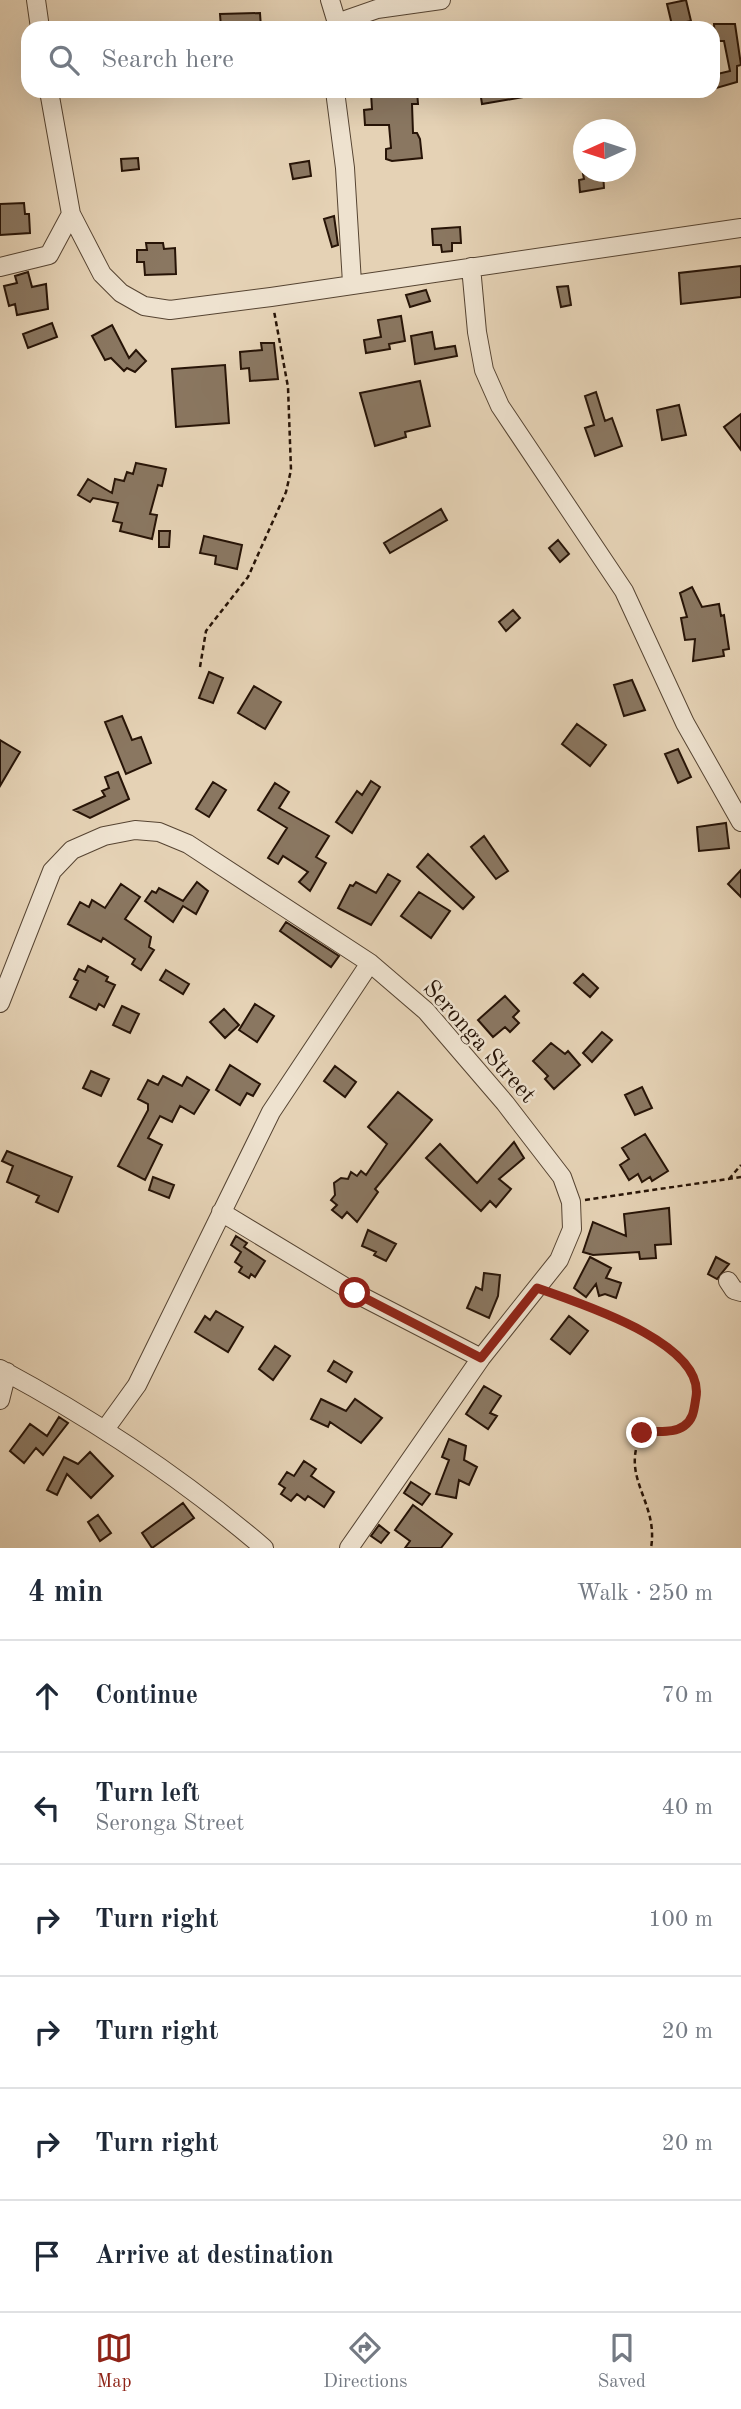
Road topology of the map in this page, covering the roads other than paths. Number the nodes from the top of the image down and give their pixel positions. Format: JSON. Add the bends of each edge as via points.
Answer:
{"nodes":[{"id":1,"x":36,"y":0,"type":"edge"},
{"id":2,"x":330,"y":0,"type":"edge"},
{"id":3,"x":441,"y":0,"type":"edge"},
{"id":4,"x":39,"y":21,"type":"edge"},
{"id":5,"x":335,"y":21,"type":"edge"},
{"id":6,"x":348,"y":21,"type":"edge"},
{"id":7,"x":50,"y":98,"type":"edge"},
{"id":8,"x":336,"y":98,"type":"edge"},
{"id":9,"x":71,"y":214,"type":"junction"},
{"id":10,"x":741,"y":228,"type":"edge"},
{"id":11,"x":0,"y":267,"type":"edge"},
{"id":12,"x":471,"y":267,"type":"junction"},
{"id":13,"x":352,"y":284,"type":"junction"},
{"id":14,"x":741,"y":822,"type":"edge"},
{"id":15,"x":370,"y":963,"type":"junction"},
{"id":16,"x":0,"y":1003,"type":"edge"},
{"id":17,"x":221,"y":1212,"type":"junction"},
{"id":18,"x":481,"y":1358,"type":"junction"},
{"id":19,"x":3,"y":1370,"type":"edge"},
{"id":20,"x":0,"y":1400,"type":"edge"},
{"id":21,"x":106,"y":1428,"type":"junction"},
{"id":22,"x":264,"y":1548,"type":"edge"},
{"id":23,"x":349,"y":1548,"type":"edge"}],
"edges":[{"from":1,"to":4,"type":"street"},
{"from":2,"to":5,"type":"street"},
{"from":3,"to":6,"type":"street","via":[[377,9]]},
{"from":7,"to":9,"type":"street"},
{"from":8,"to":13,"type":"street"},
{"from":9,"to":11,"type":"street","via":[[49,255]]},
{"from":9,"to":13,"type":"street","via":[[102,274],[121,293],[144,306],[170,310]]},
{"from":10,"to":12,"type":"street"},
{"from":12,"to":13,"type":"street"},
{"from":12,"to":14,"type":"street","via":[[484,370],[500,406],[624,591],[685,723]]},
{"from":15,"to":16,"type":"street","name":"Seronga Street","via":[[188,844],[159,832],[135,830],[104,836],[72,850],[52,871]]},
{"from":15,"to":17,"type":"street","via":[[271,1112]]},
{"from":15,"to":18,"type":"street","name":"Seronga Street","via":[[426,1011],[505,1102],[562,1177],[571,1202],[572,1229],[559,1260]]},
{"from":17,"to":18,"type":"street","via":[[355,1293]]},
{"from":17,"to":21,"type":"street","via":[[137,1385]]},
{"from":18,"to":23,"type":"street","name":"Seronga Street"},
{"from":19,"to":20,"type":"street"},
{"from":19,"to":21,"type":"street"},
{"from":21,"to":22,"type":"street","via":[[210,1502]]}]}
